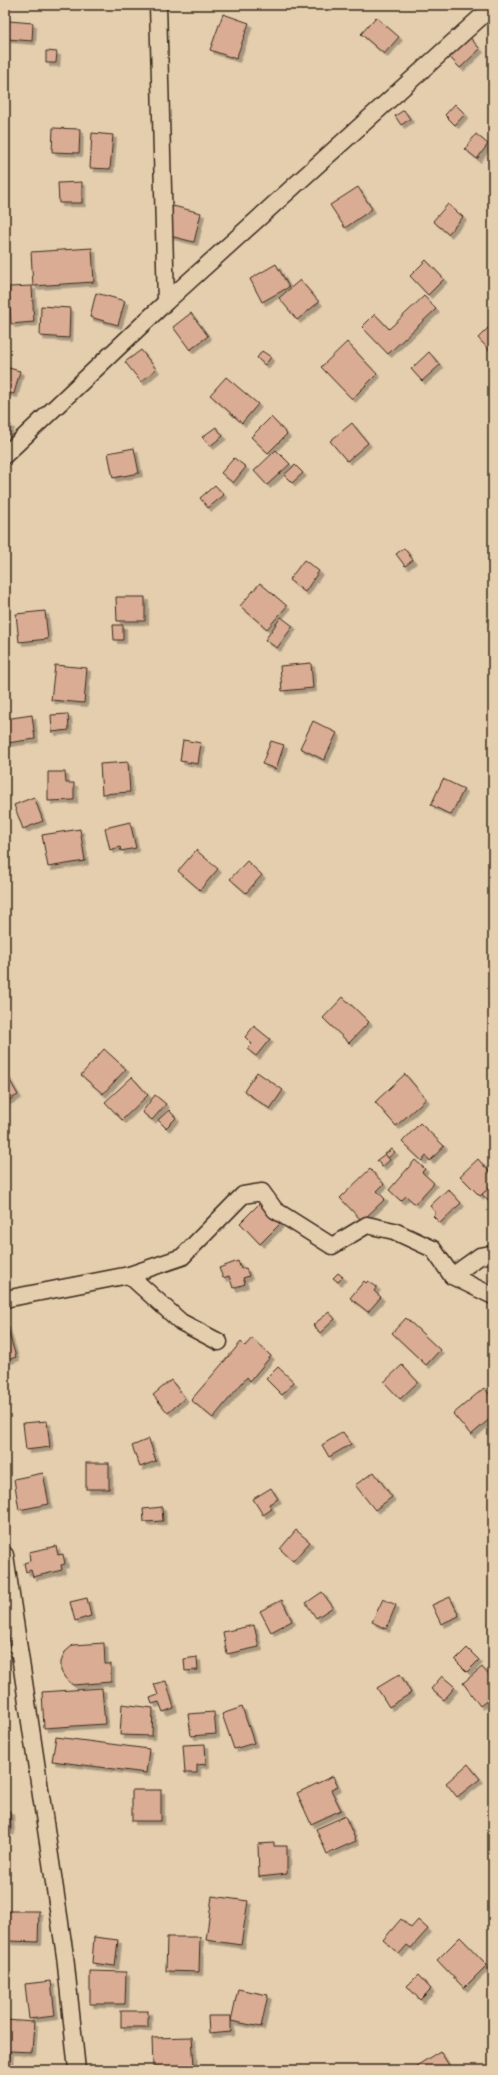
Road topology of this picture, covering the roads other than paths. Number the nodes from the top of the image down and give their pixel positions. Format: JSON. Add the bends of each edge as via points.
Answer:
{"nodes":[{"id":1,"x":158,"y":5,"type":"edge"},
{"id":2,"x":493,"y":6,"type":"edge"},
{"id":3,"x":166,"y":302,"type":"junction"},
{"id":4,"x":5,"y":455,"type":"edge"},
{"id":5,"x":493,"y":1254,"type":"edge"},
{"id":6,"x":129,"y":1275,"type":"junction"},
{"id":7,"x":452,"y":1276,"type":"junction"},
{"id":8,"x":493,"y":1296,"type":"edge"},
{"id":9,"x":5,"y":1299,"type":"edge"},
{"id":10,"x":219,"y":1342,"type":"dead end"},
{"id":11,"x":5,"y":1555,"type":"edge"},
{"id":12,"x":77,"y":2070,"type":"edge"}],
"edges":[{"from":1,"to":3,"type":"street"},
{"from":2,"to":3,"type":"street"},
{"from":3,"to":4,"type":"street"},
{"from":5,"to":7,"type":"street","via":[[480,1256]]},
{"from":6,"to":7,"type":"street","via":[[182,1257],[243,1195],[262,1192],[275,1210],[332,1246],[367,1225],[394,1231],[432,1249]]},
{"from":6,"to":9,"type":"street"},
{"from":6,"to":10,"type":"street","via":[[181,1322]]},
{"from":7,"to":8,"type":"street"},
{"from":11,"to":12,"type":"street","via":[[65,1956]]}]}
